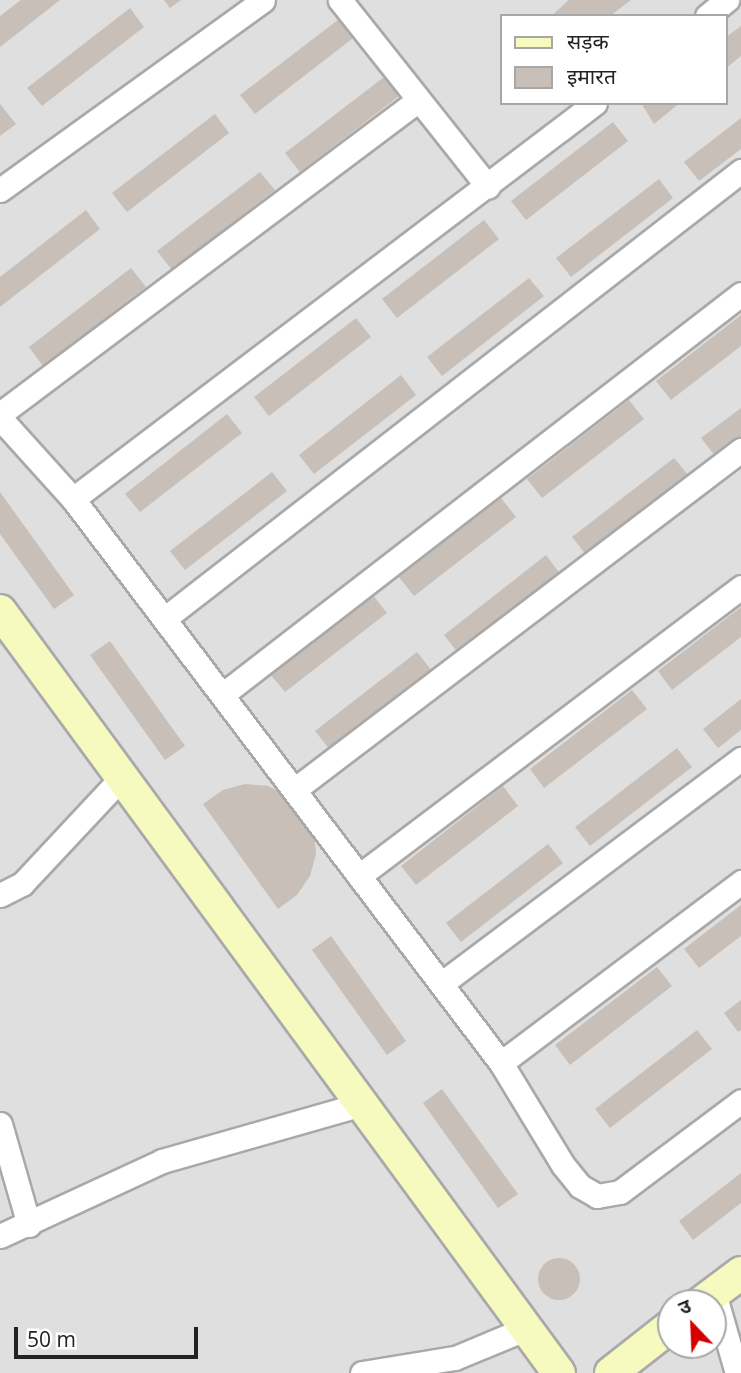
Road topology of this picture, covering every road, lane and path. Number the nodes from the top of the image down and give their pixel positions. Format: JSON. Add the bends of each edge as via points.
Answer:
{"nodes":[{"id":1,"x":263,"y":0,"type":"edge"},
{"id":2,"x":340,"y":0,"type":"edge"},
{"id":3,"x":727,"y":0,"type":"edge"},
{"id":4,"x":710,"y":14,"type":"edge"},
{"id":5,"x":417,"y":102,"type":"junction"},
{"id":6,"x":592,"y":105,"type":"edge"},
{"id":7,"x":741,"y":171,"type":"edge"},
{"id":8,"x":488,"y":187,"type":"junction"},
{"id":9,"x":0,"y":190,"type":"edge"},
{"id":10,"x":741,"y":294,"type":"edge"},
{"id":11,"x":0,"y":416,"type":"edge"},
{"id":12,"x":741,"y":450,"type":"edge"},
{"id":13,"x":73,"y":499,"type":"junction"},
{"id":14,"x":741,"y":587,"type":"edge"},
{"id":15,"x":0,"y":611,"type":"edge"},
{"id":16,"x":164,"y":620,"type":"junction"},
{"id":17,"x":222,"y":695,"type":"junction"},
{"id":18,"x":741,"y":759,"type":"edge"},
{"id":19,"x":122,"y":777,"type":"junction"},
{"id":20,"x":293,"y":790,"type":"junction"},
{"id":21,"x":359,"y":876,"type":"junction"},
{"id":22,"x":741,"y":882,"type":"edge"},
{"id":23,"x":0,"y":895,"type":"edge"},
{"id":24,"x":441,"y":984,"type":"junction"},
{"id":25,"x":501,"y":1063,"type":"junction"},
{"id":26,"x":741,"y":1101,"type":"edge"},
{"id":27,"x":362,"y":1104,"type":"junction"},
{"id":28,"x":0,"y":1124,"type":"edge"},
{"id":29,"x":29,"y":1225,"type":"junction"},
{"id":30,"x":0,"y":1236,"type":"edge"},
{"id":31,"x":741,"y":1273,"type":"edge"},
{"id":32,"x":720,"y":1289,"type":"edge"},
{"id":33,"x":527,"y":1328,"type":"junction"},
{"id":34,"x":657,"y":1337,"type":"edge"},
{"id":35,"x":727,"y":1347,"type":"edge"},
{"id":36,"x":455,"y":1365,"type":"edge"},
{"id":37,"x":362,"y":1373,"type":"edge"},
{"id":38,"x":559,"y":1373,"type":"edge"},
{"id":39,"x":611,"y":1373,"type":"edge"},
{"id":40,"x":737,"y":1373,"type":"edge"}],
"edges":[{"from":1,"to":9,"type":"street"},
{"from":2,"to":5,"type":"street"},
{"from":3,"to":4,"type":"street"},
{"from":5,"to":8,"type":"street"},
{"from":5,"to":11,"type":"street"},
{"from":6,"to":8,"type":"street"},
{"from":7,"to":16,"type":"street"},
{"from":8,"to":13,"type":"street"},
{"from":10,"to":17,"type":"street"},
{"from":11,"to":13,"type":"street"},
{"from":12,"to":20,"type":"street"},
{"from":13,"to":16,"type":"street"},
{"from":14,"to":21,"type":"street"},
{"from":15,"to":19,"type":"street"},
{"from":16,"to":17,"type":"street"},
{"from":17,"to":20,"type":"street"},
{"from":18,"to":24,"type":"street"},
{"from":19,"to":23,"type":"street","via":[[22,884]]},
{"from":19,"to":27,"type":"street"},
{"from":20,"to":21,"type":"street"},
{"from":21,"to":24,"type":"street"},
{"from":22,"to":25,"type":"street"},
{"from":24,"to":25,"type":"street"},
{"from":25,"to":26,"type":"street","via":[[563,1165],[580,1186],[597,1196],[620,1192]]},
{"from":27,"to":29,"type":"street","via":[[137,1170]]},
{"from":27,"to":33,"type":"street"},
{"from":28,"to":29,"type":"street"},
{"from":29,"to":30,"type":"street"},
{"from":31,"to":32,"type":"street"},
{"from":33,"to":36,"type":"street"},
{"from":33,"to":38,"type":"street"},
{"from":34,"to":39,"type":"street"},
{"from":35,"to":40,"type":"street"},
{"from":36,"to":37,"type":"street"}]}
